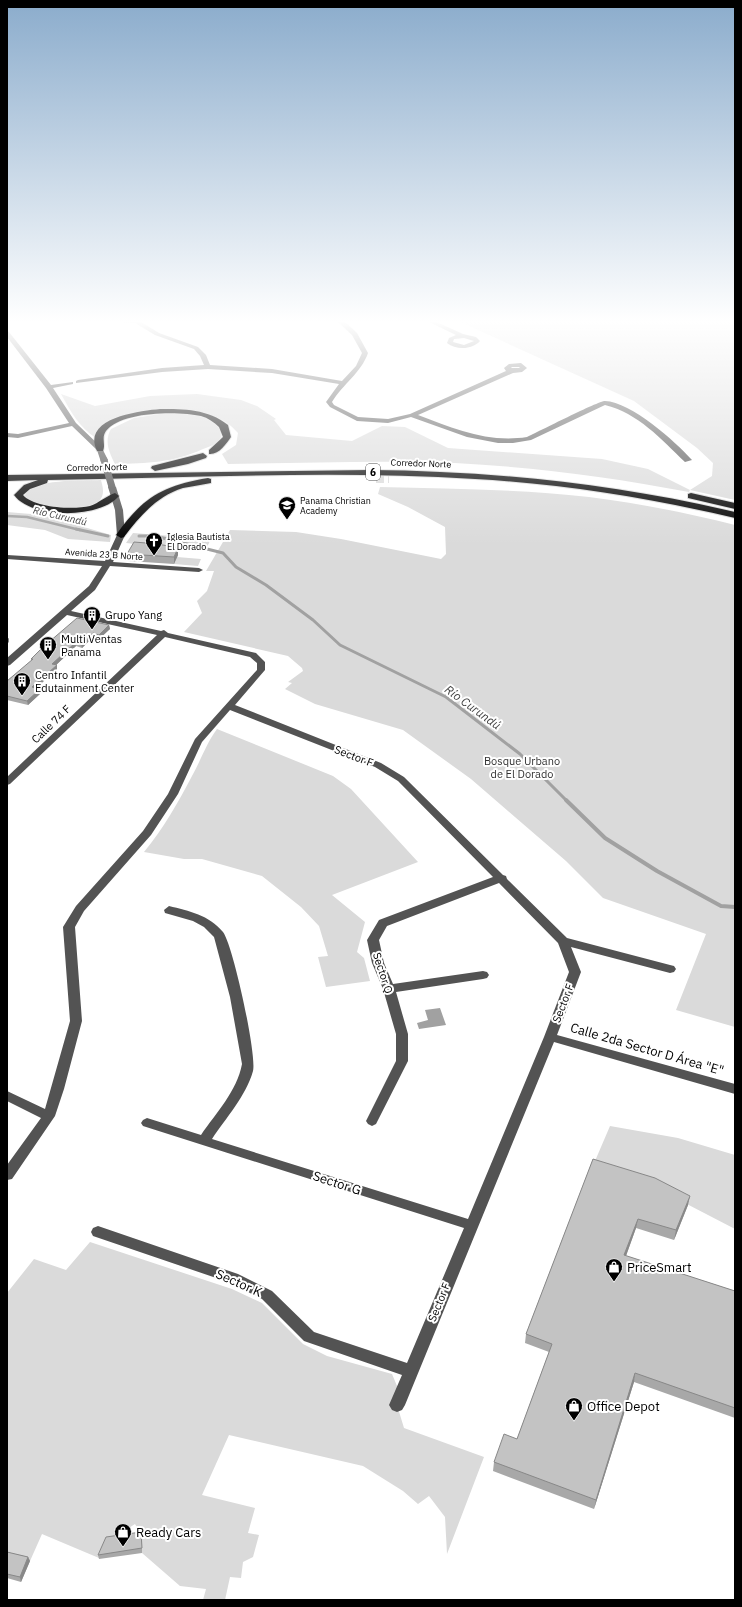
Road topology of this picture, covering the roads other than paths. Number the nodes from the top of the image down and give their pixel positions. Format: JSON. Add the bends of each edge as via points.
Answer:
{"nodes":[{"id":1,"x":54,"y":395,"type":"edge"},
{"id":2,"x":334,"y":395,"type":"edge"},
{"id":3,"x":456,"y":395,"type":"edge"},
{"id":4,"x":412,"y":415,"type":"junction"},
{"id":5,"x":73,"y":424,"type":"junction"},
{"id":6,"x":7,"y":435,"type":"edge"},
{"id":7,"x":100,"y":449,"type":"junction"},
{"id":8,"x":212,"y":452,"type":"dead end"},
{"id":9,"x":203,"y":456,"type":"dead end"},
{"id":10,"x":688,"y":460,"type":"dead end"},
{"id":11,"x":155,"y":468,"type":"junction"},
{"id":12,"x":7,"y":471,"type":"edge"},
{"id":13,"x":477,"y":476,"type":"junction"},
{"id":14,"x":58,"y":477,"type":"junction"},
{"id":15,"x":7,"y":478,"type":"edge"},
{"id":16,"x":376,"y":479,"type":"tunnel mouth"},
{"id":17,"x":389,"y":479,"type":"tunnel mouth"},
{"id":18,"x":114,"y":491,"type":"junction"},
{"id":19,"x":735,"y":506,"type":"edge"},
{"id":20,"x":735,"y":515,"type":"edge"},
{"id":21,"x":121,"y":535,"type":"junction"},
{"id":22,"x":7,"y":557,"type":"edge"},
{"id":23,"x":107,"y":564,"type":"junction"},
{"id":24,"x":199,"y":570,"type":"dead end"},
{"id":25,"x":67,"y":612,"type":"junction"},
{"id":26,"x":164,"y":633,"type":"junction"},
{"id":27,"x":7,"y":663,"type":"edge"},
{"id":28,"x":228,"y":706,"type":"junction"},
{"id":29,"x":7,"y":782,"type":"edge"},
{"id":30,"x":502,"y":878,"type":"junction"},
{"id":31,"x":169,"y":910,"type":"dead end"},
{"id":32,"x":563,"y":941,"type":"junction"},
{"id":33,"x":670,"y":969,"type":"dead end"},
{"id":34,"x":483,"y":975,"type":"dead end"},
{"id":35,"x":389,"y":989,"type":"junction"},
{"id":36,"x":550,"y":1037,"type":"junction"},
{"id":37,"x":735,"y":1089,"type":"edge"},
{"id":38,"x":7,"y":1096,"type":"edge"},
{"id":39,"x":49,"y":1116,"type":"junction"},
{"id":40,"x":372,"y":1121,"type":"dead end"},
{"id":41,"x":147,"y":1123,"type":"dead end"},
{"id":42,"x":204,"y":1140,"type":"junction"},
{"id":43,"x":7,"y":1175,"type":"edge"},
{"id":44,"x":470,"y":1225,"type":"junction"},
{"id":45,"x":98,"y":1232,"type":"dead end"},
{"id":46,"x":411,"y":1371,"type":"junction"},
{"id":47,"x":397,"y":1405,"type":"dead end"}],
"edges":[{"from":1,"to":5,"type":"street"},
{"from":2,"to":4,"type":"street","via":[[328,402],[357,419],[388,421]]},
{"from":3,"to":4,"type":"street"},
{"from":4,"to":10,"type":"street","via":[[469,437],[497,442],[517,442],[529,439],[604,403],[626,410]]},
{"from":5,"to":6,"type":"street","via":[[18,436]]},
{"from":5,"to":7,"type":"street"},
{"from":7,"to":8,"type":"highway","via":[[98,440],[101,433],[120,419],[148,412],[178,411],[211,417],[225,427],[227,437]]},
{"from":7,"to":18,"type":"street","bridge":true},
{"from":9,"to":11,"type":"highway"},
{"from":11,"to":12,"type":"highway","name":"Corredor Norte","number":"6"},
{"from":11,"to":19,"type":"highway","name":"Corredor Norte","number":"6","via":[[403,466],[497,470],[653,489]]},
{"from":13,"to":14,"type":"highway","name":"Corredor Norte","number":"6","via":[[387,472]]},
{"from":13,"to":17,"type":"highway"},
{"from":13,"to":20,"type":"highway","name":"Corredor Norte","number":"6","via":[[649,496]]},
{"from":14,"to":15,"type":"highway","name":"Corredor Norte","number":"6"},
{"from":14,"to":18,"type":"highway","via":[[27,487],[18,495],[20,499],[37,506],[79,510],[95,507]]},
{"from":16,"to":21,"type":"highway","via":[[229,480],[181,486],[145,504]]},
{"from":18,"to":21,"type":"street"},
{"from":21,"to":23,"type":"street"},
{"from":22,"to":23,"type":"street","name":"Avenida 23 B Norte"},
{"from":23,"to":24,"type":"street","name":"Avenida 23 B Norte"},
{"from":23,"to":25,"type":"street","via":[[92,588]]},
{"from":25,"to":26,"type":"street"},
{"from":25,"to":27,"type":"street"},
{"from":26,"to":28,"type":"street","via":[[253,655],[261,662],[261,670]]},
{"from":26,"to":29,"type":"street","name":"Calle 74 F"},
{"from":28,"to":30,"type":"street","name":"Sector F","via":[[390,772]]},
{"from":28,"to":39,"type":"street","via":[[198,741],[173,794],[147,833],[80,909],[69,926],[76,1021]]},
{"from":30,"to":32,"type":"street","name":"Sector F"},
{"from":30,"to":35,"type":"street","name":"Sector Q","via":[[382,923],[373,940],[378,963]]},
{"from":31,"to":42,"type":"street","via":[[203,919],[221,937],[248,1064],[238,1091]]},
{"from":32,"to":33,"type":"street"},
{"from":32,"to":36,"type":"street","name":"Sector F","via":[[575,972]]},
{"from":34,"to":35,"type":"street"},
{"from":35,"to":40,"type":"street","name":"Sector Q","via":[[402,1034],[402,1061]]},
{"from":36,"to":37,"type":"street","name":"Calle 2da Sector D Área \"E\""},
{"from":36,"to":44,"type":"street","name":"Sector F"},
{"from":38,"to":39,"type":"street"},
{"from":39,"to":43,"type":"street"},
{"from":41,"to":42,"type":"street","name":"Sector G"},
{"from":42,"to":44,"type":"street","name":"Sector G"},
{"from":44,"to":46,"type":"street","name":"Sector F"},
{"from":45,"to":46,"type":"street","name":"Sector K","via":[[233,1278],[267,1295],[309,1337]]},
{"from":46,"to":47,"type":"street","name":"Sector F"}]}
